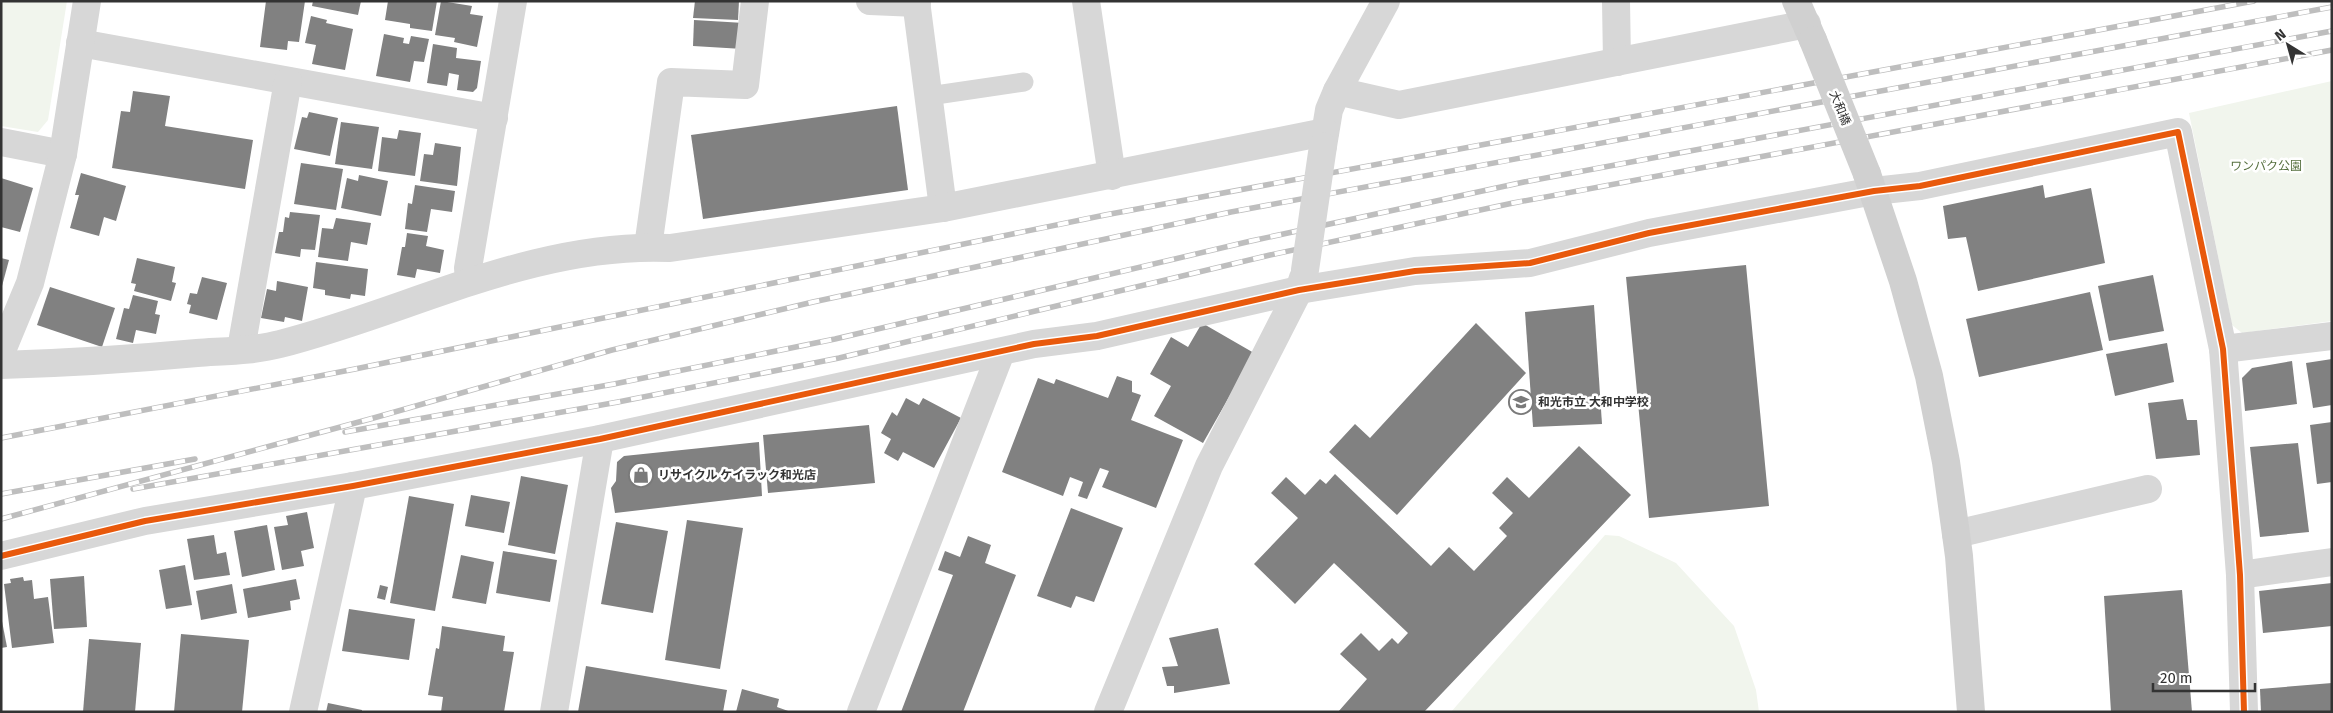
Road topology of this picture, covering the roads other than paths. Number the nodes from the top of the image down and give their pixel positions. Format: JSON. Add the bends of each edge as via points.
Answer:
{"nodes":[{"id":1,"x":87,"y":1,"type":"edge"},
{"id":2,"x":513,"y":1,"type":"edge"},
{"id":3,"x":755,"y":1,"type":"edge"},
{"id":4,"x":870,"y":1,"type":"edge"},
{"id":5,"x":1086,"y":1,"type":"edge"},
{"id":6,"x":1386,"y":1,"type":"edge"},
{"id":7,"x":1616,"y":1,"type":"edge"},
{"id":8,"x":916,"y":2,"type":"edge"},
{"id":9,"x":1805,"y":22,"type":"edge"},
{"id":10,"x":80,"y":43,"type":"junction"},
{"id":11,"x":1617,"y":62,"type":"junction"},
{"id":12,"x":288,"y":81,"type":"junction"},
{"id":13,"x":1024,"y":82,"type":"dead end"},
{"id":14,"x":1337,"y":91,"type":"junction"},
{"id":15,"x":929,"y":96,"type":"junction"},
{"id":16,"x":494,"y":118,"type":"junction"},
{"id":17,"x":1324,"y":139,"type":"junction"},
{"id":18,"x":1,"y":142,"type":"edge"},
{"id":19,"x":63,"y":154,"type":"junction"},
{"id":20,"x":1112,"y":176,"type":"junction"},
{"id":21,"x":1871,"y":183,"type":"junction"},
{"id":22,"x":943,"y":208,"type":"junction"},
{"id":23,"x":648,"y":247,"type":"junction"},
{"id":24,"x":1302,"y":280,"type":"junction"},
{"id":25,"x":469,"y":281,"type":"junction"},
{"id":26,"x":2332,"y":336,"type":"edge"},
{"id":27,"x":241,"y":349,"type":"junction"},
{"id":28,"x":2223,"y":349,"type":"junction"},
{"id":29,"x":1,"y":352,"type":"edge"},
{"id":30,"x":1001,"y":352,"type":"junction"},
{"id":31,"x":1,"y":365,"type":"edge"},
{"id":32,"x":600,"y":439,"type":"junction"},
{"id":33,"x":353,"y":486,"type":"junction"},
{"id":34,"x":2148,"y":489,"type":"dead end"},
{"id":35,"x":1956,"y":534,"type":"junction"},
{"id":36,"x":1,"y":556,"type":"edge"},
{"id":37,"x":2332,"y":562,"type":"edge"},
{"id":38,"x":2240,"y":575,"type":"junction"},
{"id":39,"x":304,"y":712,"type":"edge"},
{"id":40,"x":554,"y":712,"type":"edge"},
{"id":41,"x":861,"y":712,"type":"edge"},
{"id":42,"x":1108,"y":712,"type":"edge"},
{"id":43,"x":1971,"y":712,"type":"edge"},
{"id":44,"x":2244,"y":712,"type":"edge"}],
"edges":[{"from":1,"to":10,"type":"street"},
{"from":2,"to":16,"type":"street"},
{"from":3,"to":23,"type":"street","via":[[746,85],[671,82]]},
{"from":4,"to":8,"type":"street"},
{"from":5,"to":20,"type":"street"},
{"from":6,"to":14,"type":"street"},
{"from":7,"to":11,"type":"street"},
{"from":8,"to":15,"type":"street"},
{"from":9,"to":11,"type":"street"},
{"from":9,"to":21,"type":"street","name":"大和橋","bridge":true},
{"from":10,"to":12,"type":"street"},
{"from":10,"to":19,"type":"street"},
{"from":11,"to":14,"type":"street","via":[[1399,105]]},
{"from":12,"to":16,"type":"street"},
{"from":12,"to":27,"type":"street"},
{"from":13,"to":15,"type":"lane"},
{"from":14,"to":17,"type":"street","via":[[1329,110]]},
{"from":15,"to":22,"type":"street"},
{"from":16,"to":25,"type":"street","via":[[468,268]]},
{"from":17,"to":20,"type":"street"},
{"from":17,"to":24,"type":"street","bridge":true},
{"from":18,"to":19,"type":"street"},
{"from":19,"to":29,"type":"street","via":[[30,283]]},
{"from":20,"to":22,"type":"street"},
{"from":21,"to":24,"type":"street","via":[[1530,263]]},
{"from":21,"to":28,"type":"street","via":[[1920,186],[2178,132]]},
{"from":21,"to":35,"type":"street","name":"大和橋","via":[[1929,376]]},
{"from":22,"to":23,"type":"street","via":[[670,248]]},
{"from":23,"to":25,"type":"street","via":[[591,251]]},
{"from":24,"to":30,"type":"street","via":[[1097,336]]},
{"from":24,"to":42,"type":"street","via":[[1210,466]]},
{"from":25,"to":27,"type":"street","via":[[279,344]]},
{"from":26,"to":28,"type":"street"},
{"from":27,"to":31,"type":"street","via":[[113,361]]},
{"from":28,"to":38,"type":"street"},
{"from":30,"to":32,"type":"street"},
{"from":30,"to":41,"type":"street"},
{"from":32,"to":33,"type":"street"},
{"from":32,"to":40,"type":"street"},
{"from":33,"to":36,"type":"street","via":[[146,521]]},
{"from":33,"to":39,"type":"street"},
{"from":34,"to":35,"type":"street"},
{"from":35,"to":43,"type":"street","name":"大和橋"},
{"from":37,"to":38,"type":"street"},
{"from":38,"to":44,"type":"street"}]}
